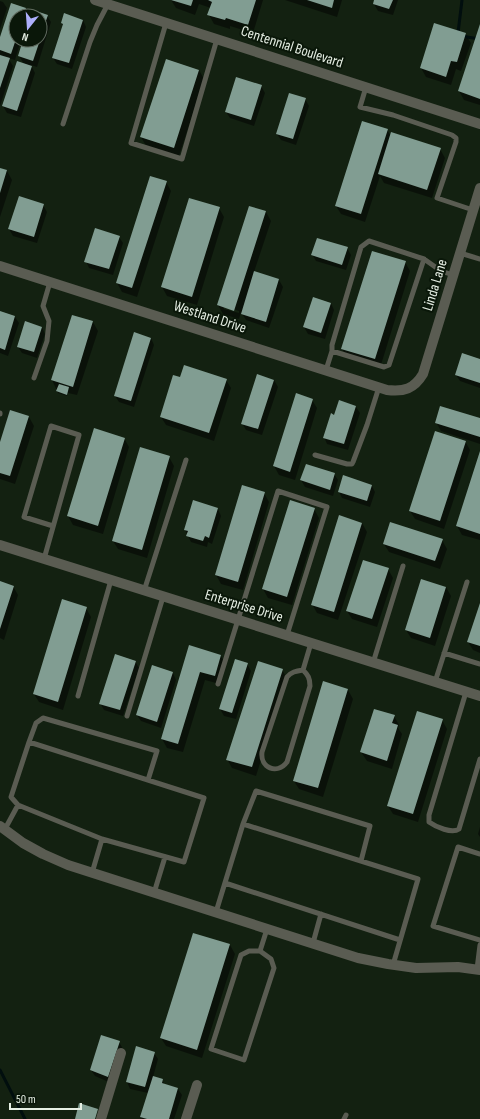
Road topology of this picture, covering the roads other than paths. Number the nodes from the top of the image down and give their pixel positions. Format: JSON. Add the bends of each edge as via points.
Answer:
{"nodes":[{"id":1,"x":95,"y":0,"type":"edge"},
{"id":2,"x":108,"y":4,"type":"junction"},
{"id":3,"x":166,"y":23,"type":"junction"},
{"id":4,"x":217,"y":39,"type":"junction"},
{"id":5,"x":366,"y":87,"type":"junction"},
{"id":6,"x":63,"y":124,"type":"dead end"},
{"id":7,"x":480,"y":124,"type":"edge"},
{"id":8,"x":480,"y":188,"type":"edge"},
{"id":9,"x":473,"y":210,"type":"junction"},
{"id":10,"x":460,"y":253,"type":"junction"},
{"id":11,"x":424,"y":259,"type":"junction"},
{"id":12,"x":480,"y":259,"type":"edge"},
{"id":13,"x":0,"y":266,"type":"edge"},
{"id":14,"x":453,"y":276,"type":"junction"},
{"id":15,"x":50,"y":282,"type":"junction"},
{"id":16,"x":332,"y":352,"type":"junction"},
{"id":17,"x":326,"y":370,"type":"junction"},
{"id":18,"x":34,"y":378,"type":"dead end"},
{"id":19,"x":379,"y":387,"type":"junction"},
{"id":20,"x":411,"y":387,"type":"joint"},
{"id":21,"x":315,"y":455,"type":"dead end"},
{"id":22,"x":186,"y":460,"type":"dead end"},
{"id":23,"x":53,"y":526,"type":"junction"},
{"id":24,"x":0,"y":545,"type":"edge"},
{"id":25,"x":44,"y":559,"type":"junction"},
{"id":26,"x":403,"y":566,"type":"dead end"},
{"id":27,"x":112,"y":580,"type":"junction"},
{"id":28,"x":467,"y":582,"type":"dead end"},
{"id":29,"x":144,"y":590,"type":"junction"},
{"id":30,"x":163,"y":597,"type":"junction"},
{"id":31,"x":238,"y":620,"type":"junction"},
{"id":32,"x":287,"y":636,"type":"junction"},
{"id":33,"x":311,"y":643,"type":"junction"},
{"id":34,"x":444,"y":653,"type":"junction"},
{"id":35,"x":373,"y":663,"type":"junction"},
{"id":36,"x":480,"y":664,"type":"edge"},
{"id":37,"x":303,"y":670,"type":"junction"},
{"id":38,"x":435,"y":682,"type":"junction"},
{"id":39,"x":218,"y":684,"type":"dead end"},
{"id":40,"x":466,"y":692,"type":"junction"},
{"id":41,"x":78,"y":696,"type":"dead end"},
{"id":42,"x":480,"y":696,"type":"edge"},
{"id":43,"x":127,"y":716,"type":"dead end"},
{"id":44,"x":29,"y":742,"type":"junction"},
{"id":45,"x":480,"y":759,"type":"edge"},
{"id":46,"x":148,"y":780,"type":"junction"},
{"id":47,"x":18,"y":805,"type":"junction"},
{"id":48,"x":243,"y":824,"type":"junction"},
{"id":49,"x":2,"y":827,"type":"edge"},
{"id":50,"x":102,"y":839,"type":"junction"},
{"id":51,"x":480,"y":854,"type":"edge"},
{"id":52,"x":165,"y":857,"type":"junction"},
{"id":53,"x":361,"y":861,"type":"junction"},
{"id":54,"x":92,"y":873,"type":"junction"},
{"id":55,"x":225,"y":883,"type":"junction"},
{"id":56,"x":154,"y":893,"type":"junction"},
{"id":57,"x":216,"y":912,"type":"junction"},
{"id":58,"x":322,"y":914,"type":"junction"},
{"id":59,"x":267,"y":929,"type":"junction"},
{"id":60,"x":400,"y":940,"type":"junction"},
{"id":61,"x":480,"y":940,"type":"edge"},
{"id":62,"x":313,"y":943,"type":"junction"},
{"id":63,"x":480,"y":945,"type":"edge"},
{"id":64,"x":260,"y":951,"type":"junction"},
{"id":65,"x":393,"y":965,"type":"junction"},
{"id":66,"x":479,"y":969,"type":"edge"},
{"id":67,"x":121,"y":1054,"type":"dead end"},
{"id":68,"x":197,"y":1085,"type":"dead end"},
{"id":69,"x":101,"y":1119,"type":"edge"},
{"id":70,"x":186,"y":1119,"type":"edge"}],
"edges":[{"from":1,"to":2,"type":"street","name":"Centennial Boulevard"},
{"from":2,"to":3,"type":"street","name":"Centennial Boulevard"},
{"from":2,"to":6,"type":"lane","via":[[90,42]]},
{"from":3,"to":4,"type":"street","name":"Centennial Boulevard"},
{"from":3,"to":4,"type":"lane","via":[[131,143],[182,158]]},
{"from":4,"to":5,"type":"street","name":"Centennial Boulevard"},
{"from":5,"to":7,"type":"street","name":"Centennial Boulevard"},
{"from":5,"to":9,"type":"lane","via":[[360,107],[393,115],[456,138],[437,198]]},
{"from":8,"to":9,"type":"street","name":"Linda Lane"},
{"from":9,"to":10,"type":"street","name":"Linda Lane"},
{"from":10,"to":12,"type":"lane"},
{"from":10,"to":14,"type":"street","name":"Linda Lane"},
{"from":11,"to":14,"type":"lane"},
{"from":11,"to":16,"type":"lane","via":[[389,366],[384,367]]},
{"from":11,"to":16,"type":"lane","via":[[369,242],[361,247]]},
{"from":13,"to":15,"type":"street","name":"Westland Drive"},
{"from":14,"to":20,"type":"street","name":"Linda Lane","via":[[423,374]]},
{"from":15,"to":17,"type":"street","name":"Westland Drive"},
{"from":15,"to":18,"type":"lane","via":[[43,306],[49,321],[47,341]]},
{"from":16,"to":17,"type":"lane"},
{"from":17,"to":19,"type":"street","name":"Westland Drive"},
{"from":19,"to":20,"type":"street","name":"Westland Drive","via":[[396,391]]},
{"from":19,"to":21,"type":"lane","via":[[352,464]]},
{"from":22,"to":29,"type":"lane"},
{"from":23,"to":23,"type":"lane","via":[[79,435],[51,426],[24,517]]},
{"from":23,"to":25,"type":"lane"},
{"from":24,"to":25,"type":"street","name":"Enterprise Drive"},
{"from":25,"to":27,"type":"street","name":"Enterprise Drive"},
{"from":26,"to":35,"type":"lane"},
{"from":27,"to":29,"type":"street","name":"Enterprise Drive"},
{"from":27,"to":41,"type":"lane"},
{"from":28,"to":34,"type":"lane"},
{"from":29,"to":30,"type":"street","name":"Enterprise Drive"},
{"from":30,"to":31,"type":"street","name":"Enterprise Drive"},
{"from":30,"to":43,"type":"lane"},
{"from":31,"to":32,"type":"street","name":"Enterprise Drive"},
{"from":31,"to":32,"type":"lane","via":[[278,491],[327,506]]},
{"from":31,"to":39,"type":"lane"},
{"from":32,"to":33,"type":"street","name":"Enterprise Drive"},
{"from":33,"to":35,"type":"street","name":"Enterprise Drive"},
{"from":33,"to":37,"type":"lane"},
{"from":34,"to":36,"type":"lane"},
{"from":34,"to":38,"type":"lane"},
{"from":35,"to":38,"type":"street","name":"Enterprise Drive"},
{"from":37,"to":37,"type":"lane","via":[[308,675],[310,686],[287,762],[279,768],[268,767],[261,756],[287,677],[290,673]]},
{"from":38,"to":40,"type":"street","name":"Enterprise Drive"},
{"from":40,"to":42,"type":"street","name":"Enterprise Drive"},
{"from":40,"to":45,"type":"lane","via":[[429,815],[429,822],[434,826],[451,831],[459,829]]},
{"from":44,"to":46,"type":"lane"},
{"from":44,"to":46,"type":"lane","via":[[36,723],[43,718],[157,751]]},
{"from":44,"to":47,"type":"lane","via":[[11,798]]},
{"from":46,"to":52,"type":"lane","via":[[204,798],[184,862]]},
{"from":47,"to":49,"type":"lane"},
{"from":47,"to":50,"type":"lane"},
{"from":48,"to":53,"type":"lane"},
{"from":48,"to":53,"type":"lane","via":[[256,792],[370,826]]},
{"from":48,"to":55,"type":"lane"},
{"from":49,"to":54,"type":"street","via":[[43,854]]},
{"from":50,"to":52,"type":"lane"},
{"from":50,"to":54,"type":"lane"},
{"from":51,"to":61,"type":"lane","via":[[458,847],[433,926]]},
{"from":52,"to":56,"type":"lane"},
{"from":53,"to":60,"type":"lane","via":[[418,879]]},
{"from":54,"to":56,"type":"street"},
{"from":55,"to":57,"type":"lane"},
{"from":55,"to":58,"type":"lane"},
{"from":56,"to":57,"type":"street"},
{"from":57,"to":59,"type":"street"},
{"from":58,"to":60,"type":"lane"},
{"from":58,"to":62,"type":"lane"},
{"from":59,"to":62,"type":"street"},
{"from":59,"to":64,"type":"lane"},
{"from":60,"to":65,"type":"lane"},
{"from":62,"to":65,"type":"street","via":[[358,958]]},
{"from":63,"to":66,"type":"lane"},
{"from":64,"to":64,"type":"lane","via":[[271,959],[274,968],[244,1060],[211,1049],[242,955],[249,950]]},
{"from":65,"to":66,"type":"street"},
{"from":67,"to":69,"type":"street"},
{"from":68,"to":70,"type":"street"}]}
